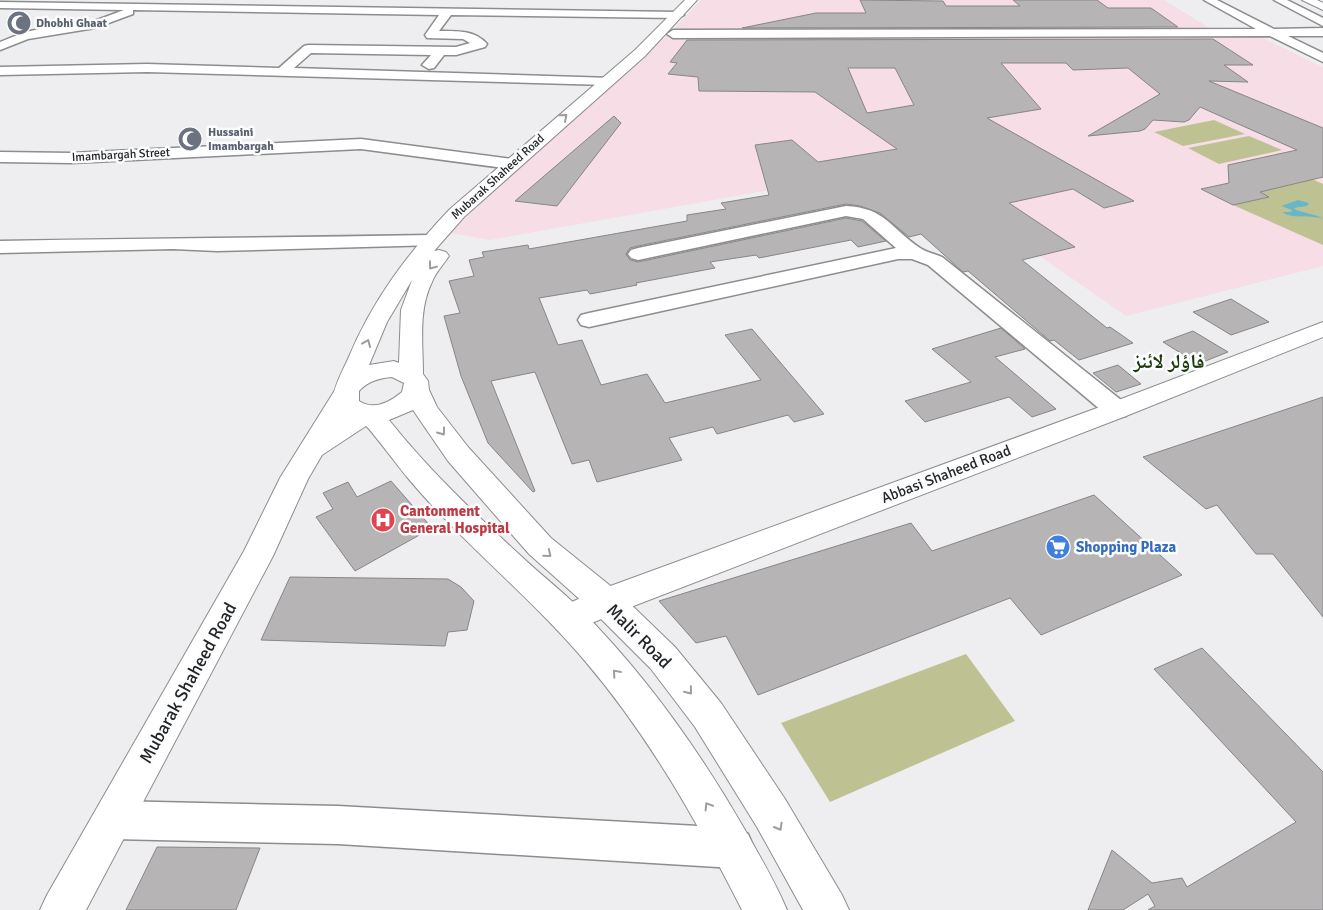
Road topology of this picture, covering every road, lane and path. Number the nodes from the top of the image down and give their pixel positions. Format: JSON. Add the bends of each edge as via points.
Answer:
{"nodes":[{"id":1,"x":200,"y":0,"type":"edge"},
{"id":2,"x":692,"y":0,"type":"edge"},
{"id":3,"x":704,"y":0,"type":"edge"},
{"id":4,"x":1209,"y":0,"type":"edge"},
{"id":5,"x":1278,"y":0,"type":"edge"},
{"id":6,"x":1308,"y":0,"type":"edge"},
{"id":7,"x":0,"y":4,"type":"edge"},
{"id":8,"x":145,"y":6,"type":"junction"},
{"id":9,"x":1323,"y":7,"type":"edge"},
{"id":10,"x":187,"y":8,"type":"junction"},
{"id":11,"x":447,"y":12,"type":"junction"},
{"id":12,"x":678,"y":15,"type":"junction"},
{"id":13,"x":1323,"y":23,"type":"edge"},
{"id":14,"x":1323,"y":32,"type":"edge"},
{"id":15,"x":1271,"y":33,"type":"junction"},
{"id":16,"x":674,"y":34,"type":"junction"},
{"id":17,"x":0,"y":46,"type":"edge"},
{"id":18,"x":440,"y":51,"type":"junction"},
{"id":19,"x":1323,"y":58,"type":"edge"},
{"id":20,"x":0,"y":71,"type":"edge"},
{"id":21,"x":282,"y":72,"type":"junction"},
{"id":22,"x":421,"y":75,"type":"junction"},
{"id":23,"x":607,"y":81,"type":"junction"},
{"id":24,"x":0,"y":156,"type":"edge"},
{"id":25,"x":511,"y":164,"type":"junction"},
{"id":26,"x":430,"y":241,"type":"junction"},
{"id":27,"x":0,"y":247,"type":"edge"},
{"id":28,"x":914,"y":253,"type":"junction"},
{"id":29,"x":638,"y":254,"type":"dead end"},
{"id":30,"x":589,"y":320,"type":"dead end"},
{"id":31,"x":1323,"y":328,"type":"edge"},
{"id":32,"x":414,"y":382,"type":"junction"},
{"id":33,"x":357,"y":403,"type":"junction"},
{"id":34,"x":1117,"y":410,"type":"junction"},
{"id":35,"x":606,"y":602,"type":"junction"},
{"id":36,"x":568,"y":619,"type":"junction"},
{"id":37,"x":113,"y":820,"type":"junction"},
{"id":38,"x":734,"y":848,"type":"junction"},
{"id":39,"x":62,"y":910,"type":"edge"},
{"id":40,"x":765,"y":910,"type":"edge"},
{"id":41,"x":827,"y":910,"type":"edge"}],
"edges":[{"from":1,"to":10,"type":"street"},
{"from":2,"to":12,"type":"main road","name":"Mubarak Shaheed Road"},
{"from":3,"to":16,"type":"main road","name":"Mubarak Shaheed Road"},
{"from":4,"to":15,"type":"street"},
{"from":5,"to":13,"type":"street"},
{"from":6,"to":9,"type":"main road"},
{"from":7,"to":8,"type":"street"},
{"from":8,"to":10,"type":"street"},
{"from":8,"to":17,"type":"street","via":[[91,26],[25,36]]},
{"from":10,"to":11,"type":"street"},
{"from":11,"to":12,"type":"street"},
{"from":11,"to":18,"type":"street","via":[[431,35],[465,35],[481,44],[456,51]]},
{"from":12,"to":23,"type":"main road","name":"Mubarak Shaheed Road"},
{"from":14,"to":15,"type":"street"},
{"from":15,"to":16,"type":"street"},
{"from":15,"to":19,"type":"street"},
{"from":16,"to":32,"type":"main road","name":"Mubarak Shaheed Road","one_way":true,"via":[[477,214],[426,274],[417,290],[410,341]]},
{"from":18,"to":21,"type":"street","via":[[308,48]]},
{"from":18,"to":22,"type":"street"},
{"from":20,"to":21,"type":"street","via":[[147,68]]},
{"from":21,"to":22,"type":"street"},
{"from":22,"to":23,"type":"street"},
{"from":25,"to":23,"type":"main road","name":"Mubarak Shaheed Road","one_way":true},
{"from":24,"to":25,"type":"street","name":"Imambargah Street","via":[[72,158],[361,144]]},
{"from":25,"to":26,"type":"main road","name":"Mubarak Shaheed Road"},
{"from":26,"to":27,"type":"street"},
{"from":33,"to":26,"type":"main road","name":"Mubarak Shaheed Road","one_way":true,"via":[[380,314],[400,280]]},
{"from":28,"to":29,"type":"street","via":[[869,215],[846,211]]},
{"from":28,"to":30,"type":"street","via":[[898,253]]},
{"from":28,"to":34,"type":"street","via":[[935,261]]},
{"from":31,"to":34,"type":"main road","name":"Abbasi Shaheed Road"},
{"from":32,"to":33,"type":"main road","via":[[413,397],[395,410]]},
{"from":32,"to":33,"type":"main road","via":[[394,370],[362,376]]},
{"from":32,"to":35,"type":"main road","name":"Malir Road","one_way":true,"via":[[426,410],[458,454],[533,539]]},
{"from":33,"to":36,"type":"main road","via":[[420,476]]},
{"from":33,"to":37,"type":"main road","name":"Mubarak Shaheed Road","via":[[308,453],[257,556]]},
{"from":34,"to":35,"type":"main road","name":"Abbasi Shaheed Road"},
{"from":35,"to":36,"type":"main road","name":"Abbasi Shaheed Road"},
{"from":35,"to":41,"type":"main road","name":"Malir Road","one_way":true,"via":[[663,658],[708,715],[771,813]]},
{"from":38,"to":36,"type":"main road","one_way":true,"via":[[634,694]]},
{"from":37,"to":38,"type":"street","via":[[338,825]]},
{"from":37,"to":39,"type":"main road","name":"Mubarak Shaheed Road"},
{"from":38,"to":40,"type":"main road"}]}
